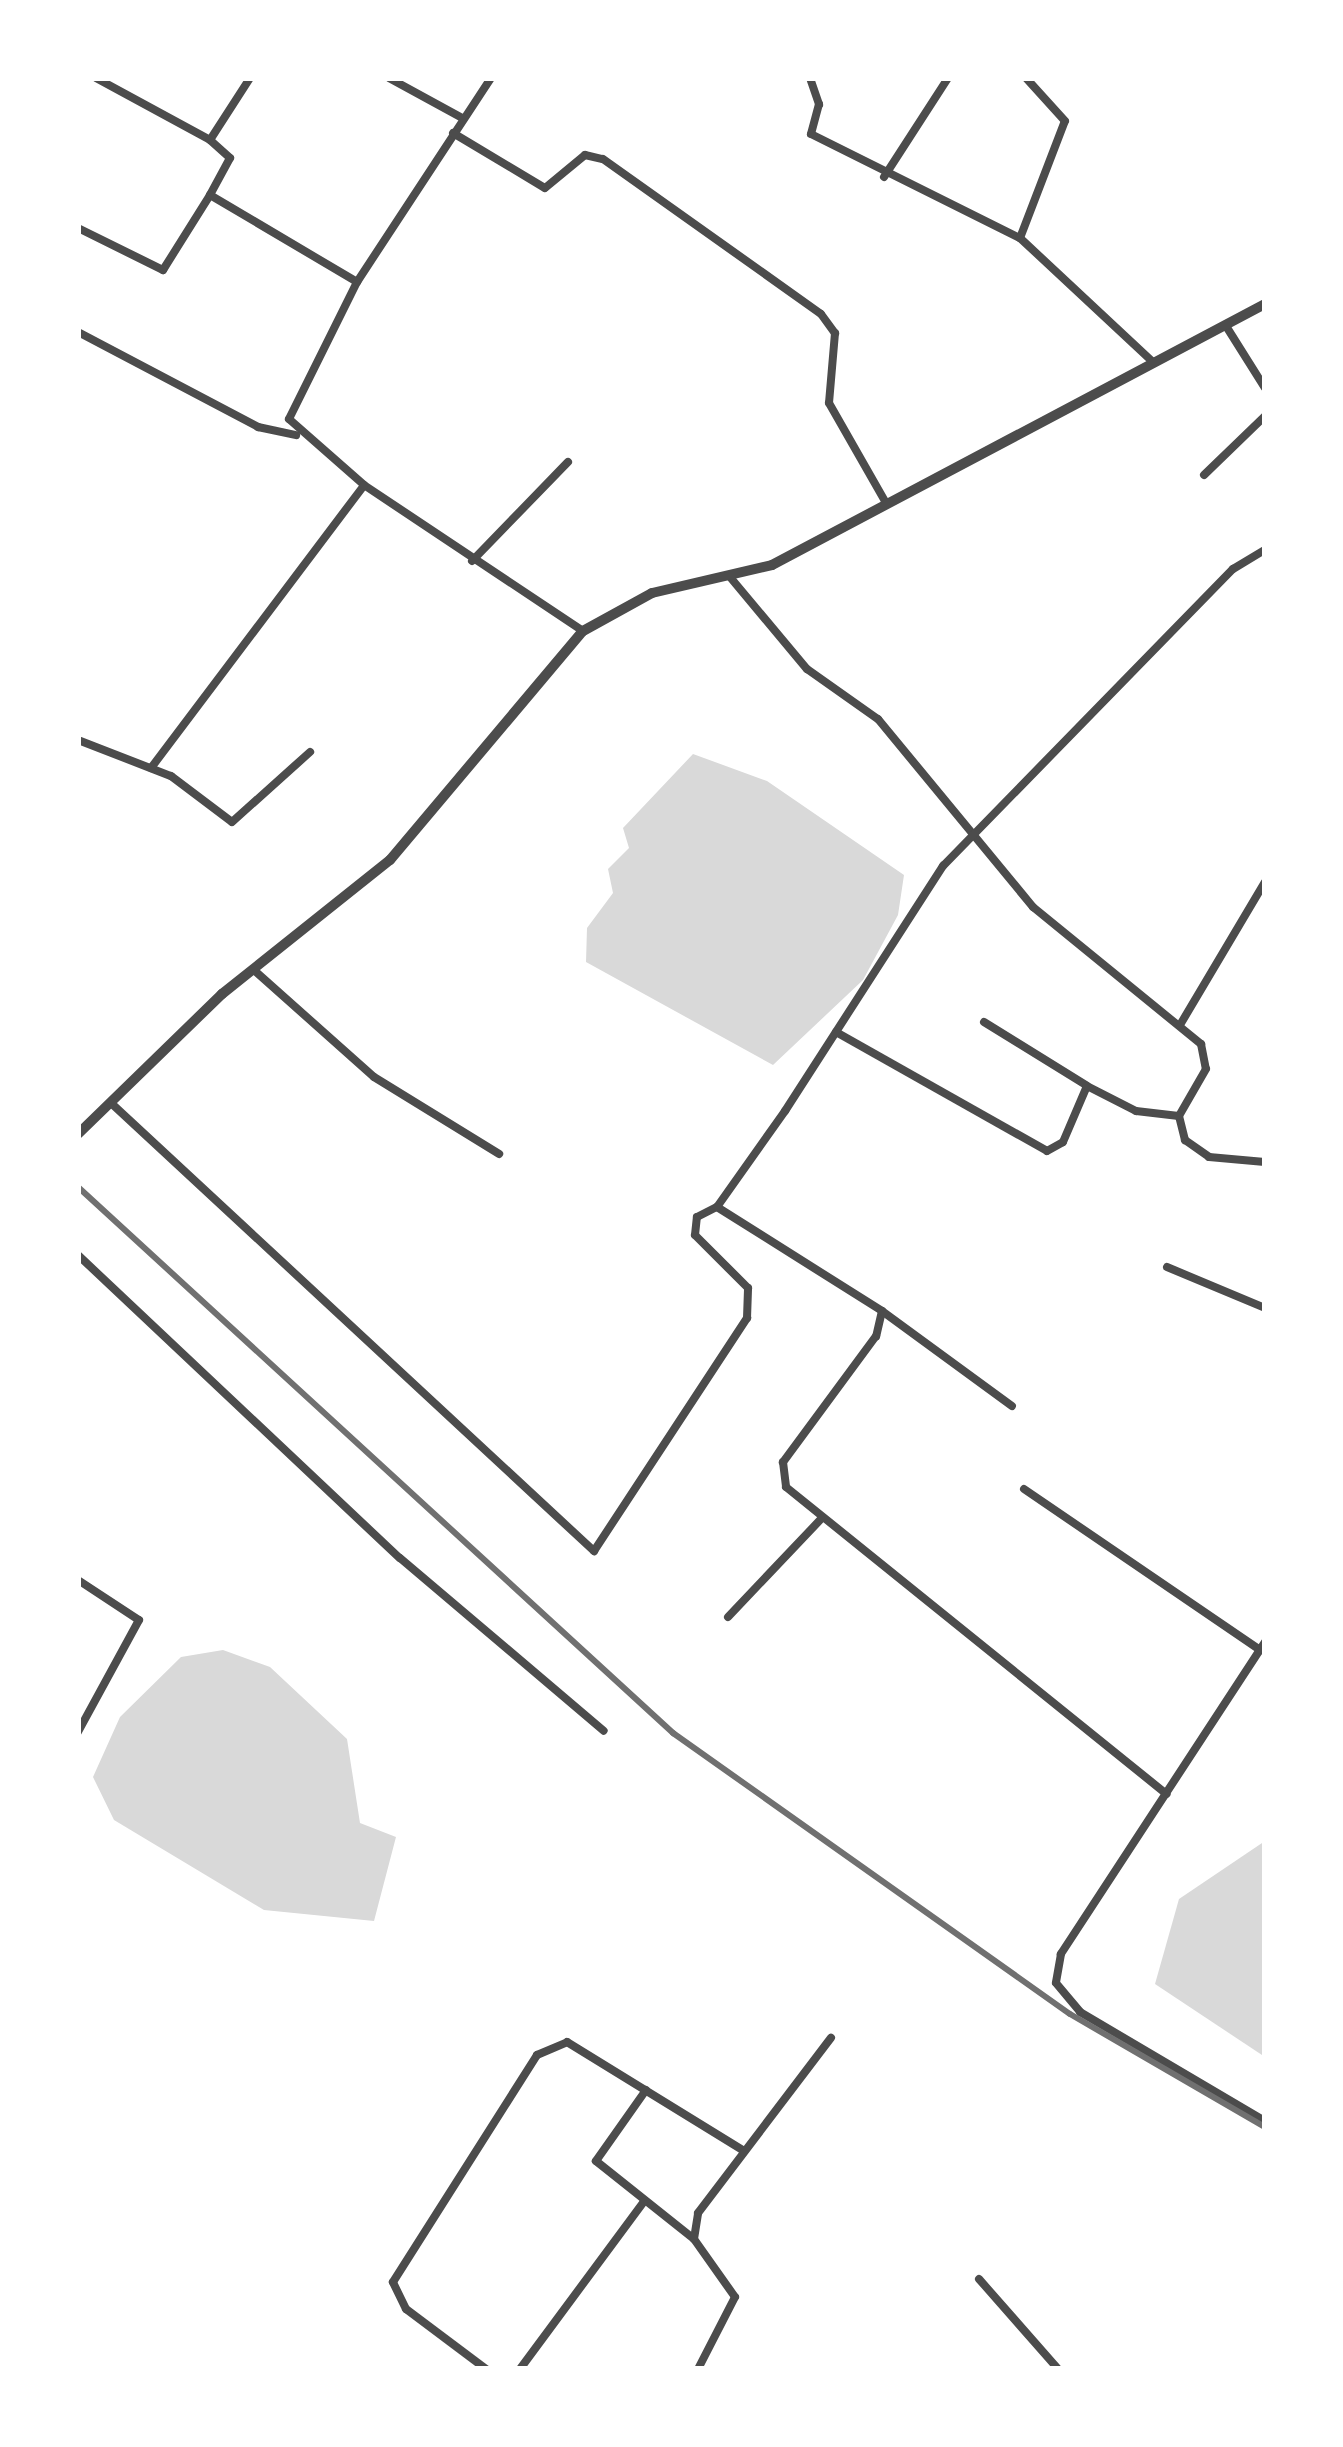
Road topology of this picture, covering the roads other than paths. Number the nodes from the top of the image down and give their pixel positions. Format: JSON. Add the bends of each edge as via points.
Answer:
{"nodes":[{"id":1,"x":96,"y":78,"type":"edge"},
{"id":2,"x":250,"y":78,"type":"edge"},
{"id":3,"x":389,"y":78,"type":"edge"},
{"id":4,"x":491,"y":78,"type":"edge"},
{"id":5,"x":810,"y":78,"type":"edge"},
{"id":6,"x":948,"y":78,"type":"edge"},
{"id":7,"x":1026,"y":78,"type":"edge"},
{"id":8,"x":463,"y":118,"type":"junction"},
{"id":9,"x":453,"y":133,"type":"junction"},
{"id":10,"x":210,"y":140,"type":"junction"},
{"id":11,"x":884,"y":177,"type":"junction"},
{"id":12,"x":210,"y":195,"type":"junction"},
{"id":13,"x":78,"y":228,"type":"edge"},
{"id":14,"x":1020,"y":238,"type":"junction"},
{"id":15,"x":357,"y":282,"type":"junction"},
{"id":16,"x":1265,"y":304,"type":"edge"},
{"id":17,"x":1226,"y":326,"type":"junction"},
{"id":18,"x":78,"y":332,"type":"edge"},
{"id":19,"x":1156,"y":364,"type":"junction"},
{"id":20,"x":1265,"y":388,"type":"edge"},
{"id":21,"x":1265,"y":416,"type":"edge"},
{"id":22,"x":297,"y":435,"type":"junction"},
{"id":23,"x":568,"y":462,"type":"dead end"},
{"id":24,"x":1204,"y":475,"type":"dead end"},
{"id":25,"x":364,"y":485,"type":"junction"},
{"id":26,"x":886,"y":503,"type":"junction"},
{"id":27,"x":1265,"y":550,"type":"edge"},
{"id":28,"x":472,"y":561,"type":"junction"},
{"id":29,"x":730,"y":577,"type":"junction"},
{"id":30,"x":583,"y":631,"type":"junction"},
{"id":31,"x":78,"y":740,"type":"edge"},
{"id":32,"x":310,"y":752,"type":"dead end"},
{"id":33,"x":151,"y":768,"type":"junction"},
{"id":34,"x":968,"y":838,"type":"junction"},
{"id":35,"x":1265,"y":882,"type":"edge"},
{"id":36,"x":255,"y":970,"type":"junction"},
{"id":37,"x":984,"y":1022,"type":"dead end"},
{"id":38,"x":1179,"y":1026,"type":"junction"},
{"id":39,"x":836,"y":1032,"type":"junction"},
{"id":40,"x":1087,"y":1086,"type":"junction"},
{"id":41,"x":109,"y":1102,"type":"junction"},
{"id":42,"x":1179,"y":1116,"type":"junction"},
{"id":43,"x":78,"y":1134,"type":"edge"},
{"id":44,"x":499,"y":1154,"type":"dead end"},
{"id":45,"x":1265,"y":1162,"type":"edge"},
{"id":46,"x":717,"y":1207,"type":"junction"},
{"id":47,"x":78,"y":1255,"type":"edge"},
{"id":48,"x":1167,"y":1268,"type":"dead end"},
{"id":49,"x":1265,"y":1308,"type":"edge"},
{"id":50,"x":882,"y":1311,"type":"junction"},
{"id":51,"x":1012,"y":1406,"type":"dead end"},
{"id":52,"x":1024,"y":1489,"type":"dead end"},
{"id":53,"x":821,"y":1519,"type":"junction"},
{"id":54,"x":78,"y":1580,"type":"edge"},
{"id":55,"x":728,"y":1617,"type":"dead end"},
{"id":56,"x":1263,"y":1646,"type":"edge"},
{"id":57,"x":604,"y":1731,"type":"dead end"},
{"id":58,"x":78,"y":1732,"type":"edge"},
{"id":59,"x":1166,"y":1794,"type":"junction"},
{"id":60,"x":831,"y":2038,"type":"dead end"},
{"id":61,"x":646,"y":2090,"type":"junction"},
{"id":62,"x":1265,"y":2121,"type":"edge"},
{"id":63,"x":744,"y":2151,"type":"junction"},
{"id":64,"x":643,"y":2203,"type":"junction"},
{"id":65,"x":694,"y":2239,"type":"junction"},
{"id":66,"x":979,"y":2279,"type":"dead end"},
{"id":67,"x":486,"y":2369,"type":"edge"},
{"id":68,"x":520,"y":2369,"type":"edge"},
{"id":69,"x":698,"y":2369,"type":"edge"},
{"id":70,"x":1058,"y":2369,"type":"edge"}],
"edges":[{"from":1,"to":10,"type":"street"},
{"from":2,"to":10,"type":"street"},
{"from":3,"to":8,"type":"street"},
{"from":4,"to":8,"type":"street"},
{"from":5,"to":11,"type":"street","via":[[819,109],[808,131]]},
{"from":6,"to":11,"type":"street"},
{"from":7,"to":14,"type":"street","via":[[1065,122]]},
{"from":8,"to":9,"type":"street"},
{"from":9,"to":15,"type":"street"},
{"from":9,"to":26,"type":"street","via":[[545,188],[585,155],[603,159],[820,314],[835,333],[829,404]]},
{"from":10,"to":12,"type":"street","via":[[230,158]]},
{"from":11,"to":14,"type":"street"},
{"from":12,"to":13,"type":"street","via":[[163,270]]},
{"from":12,"to":15,"type":"street"},
{"from":14,"to":19,"type":"street"},
{"from":15,"to":22,"type":"street","via":[[290,403]]},
{"from":16,"to":17,"type":"street"},
{"from":17,"to":19,"type":"street"},
{"from":17,"to":20,"type":"street"},
{"from":18,"to":22,"type":"street","via":[[258,427]]},
{"from":19,"to":26,"type":"street"},
{"from":21,"to":24,"type":"street"},
{"from":22,"to":25,"type":"street"},
{"from":23,"to":28,"type":"street"},
{"from":25,"to":28,"type":"street"},
{"from":25,"to":33,"type":"street"},
{"from":26,"to":29,"type":"street"},
{"from":27,"to":34,"type":"street","via":[[1233,569]]},
{"from":28,"to":30,"type":"street"},
{"from":29,"to":30,"type":"street","via":[[652,593]]},
{"from":29,"to":34,"type":"street","via":[[806,669],[878,719]]},
{"from":30,"to":36,"type":"street","via":[[391,860]]},
{"from":31,"to":33,"type":"street"},
{"from":32,"to":33,"type":"street","via":[[239,823]]},
{"from":34,"to":38,"type":"street"},
{"from":34,"to":39,"type":"street"},
{"from":35,"to":38,"type":"street"},
{"from":36,"to":41,"type":"street"},
{"from":36,"to":44,"type":"street","via":[[374,1077]]},
{"from":37,"to":40,"type":"street"},
{"from":38,"to":42,"type":"street","via":[[1206,1054]]},
{"from":39,"to":40,"type":"street","via":[[1047,1151],[1063,1142]]},
{"from":39,"to":46,"type":"street"},
{"from":40,"to":42,"type":"street","via":[[1136,1111]]},
{"from":41,"to":43,"type":"street"},
{"from":41,"to":46,"type":"street","via":[[586,1550],[607,1538],[747,1318],[740,1275],[695,1234],[697,1216]]},
{"from":42,"to":45,"type":"street","via":[[1196,1150]]},
{"from":46,"to":50,"type":"street"},
{"from":47,"to":57,"type":"street","via":[[400,1558]]},
{"from":48,"to":49,"type":"street"},
{"from":50,"to":51,"type":"street"},
{"from":50,"to":53,"type":"street","via":[[876,1336],[783,1462],[787,1487]]},
{"from":52,"to":56,"type":"street"},
{"from":53,"to":55,"type":"street"},
{"from":53,"to":59,"type":"street"},
{"from":54,"to":58,"type":"street","via":[[139,1621]]},
{"from":56,"to":59,"type":"street"},
{"from":59,"to":62,"type":"street","via":[[1061,1954],[1056,1983],[1080,2012]]},
{"from":60,"to":63,"type":"street"},
{"from":61,"to":63,"type":"street"},
{"from":61,"to":64,"type":"street","via":[[596,2161]]},
{"from":61,"to":67,"type":"street","via":[[567,2042],[549,2045],[396,2267],[406,2309]]},
{"from":63,"to":65,"type":"street","via":[[698,2213]]},
{"from":64,"to":65,"type":"street"},
{"from":64,"to":68,"type":"street"},
{"from":65,"to":69,"type":"street","via":[[735,2297]]},
{"from":66,"to":70,"type":"street"}]}
